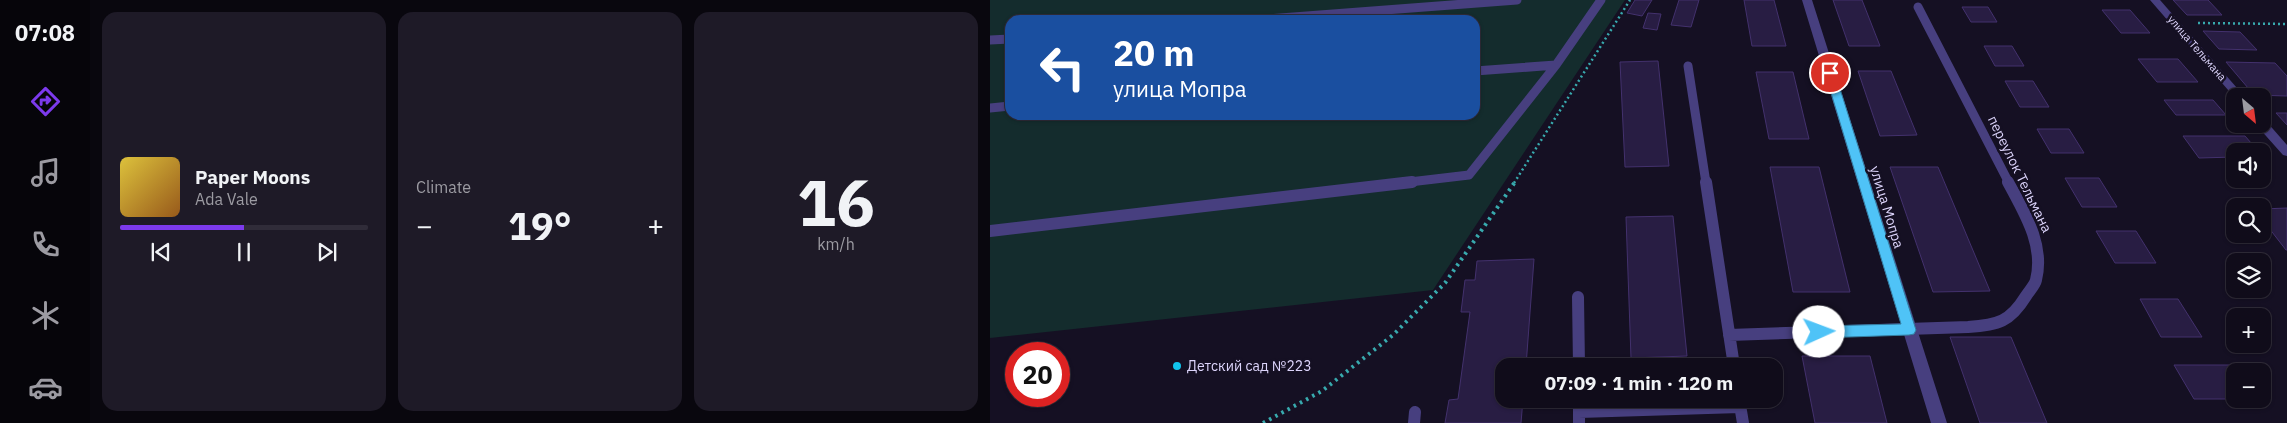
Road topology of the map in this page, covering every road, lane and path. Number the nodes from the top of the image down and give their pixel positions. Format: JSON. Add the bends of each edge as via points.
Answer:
{"nodes":[{"id":1,"x":1517,"y":0,"type":"edge"},
{"id":2,"x":1601,"y":0,"type":"edge"},
{"id":3,"x":1630,"y":0,"type":"edge"},
{"id":4,"x":1807,"y":0,"type":"edge"},
{"id":5,"x":2155,"y":0,"type":"edge"},
{"id":6,"x":1918,"y":7,"type":"dead end"},
{"id":7,"x":1320,"y":15,"type":"edge"},
{"id":8,"x":2175,"y":23,"type":"junction"},
{"id":9,"x":2287,"y":24,"type":"edge"},
{"id":10,"x":1005,"y":39,"type":"edge"},
{"id":11,"x":990,"y":40,"type":"edge"},
{"id":12,"x":1556,"y":64,"type":"junction"},
{"id":13,"x":1688,"y":66,"type":"dead end"},
{"id":14,"x":1480,"y":71,"type":"edge"},
{"id":15,"x":2232,"y":88,"type":"edge"},
{"id":16,"x":1005,"y":106,"type":"edge"},
{"id":17,"x":990,"y":108,"type":"edge"},
{"id":18,"x":2270,"y":133,"type":"edge"},
{"id":19,"x":2287,"y":152,"type":"edge"},
{"id":20,"x":990,"y":231,"type":"edge"},
{"id":21,"x":1578,"y":298,"type":"dead end"},
{"id":22,"x":1909,"y":330,"type":"junction"},
{"id":23,"x":1729,"y":335,"type":"junction"},
{"id":24,"x":1579,"y":358,"type":"edge"},
{"id":25,"x":1733,"y":358,"type":"edge"},
{"id":26,"x":1639,"y":408,"type":"edge"},
{"id":27,"x":1741,"y":408,"type":"edge"},
{"id":28,"x":1579,"y":411,"type":"edge"},
{"id":29,"x":1263,"y":423,"type":"edge"},
{"id":30,"x":1743,"y":423,"type":"edge"},
{"id":31,"x":1939,"y":423,"type":"edge"}],
"edges":[{"from":1,"to":7,"type":"lane"},
{"from":2,"to":12,"type":"lane"},
{"from":3,"to":29,"type":"path","via":[[1524,168],[1445,283],[1393,335],[1322,392]]},
{"from":4,"to":22,"type":"street","name":"улица Мопра"},
{"from":5,"to":8,"type":"street","name":"улица Тельмана"},
{"from":6,"to":22,"type":"lane","name":"переулок Тельмана","via":[[2031,226],[2039,256],[2036,282],[2021,306],[2003,321]]},
{"from":8,"to":9,"type":"path"},
{"from":8,"to":15,"type":"street","name":"улица Тельмана"},
{"from":10,"to":11,"type":"lane"},
{"from":12,"to":14,"type":"lane"},
{"from":12,"to":20,"type":"lane","via":[[1469,175]]},
{"from":13,"to":23,"type":"lane"},
{"from":16,"to":17,"type":"lane"},
{"from":18,"to":19,"type":"street"},
{"from":21,"to":24,"type":"lane"},
{"from":22,"to":23,"type":"lane","name":"переулок Тельмана"},
{"from":22,"to":31,"type":"street","name":"улица Мопра"},
{"from":23,"to":25,"type":"lane"},
{"from":26,"to":28,"type":"lane"},
{"from":27,"to":30,"type":"lane"}]}
